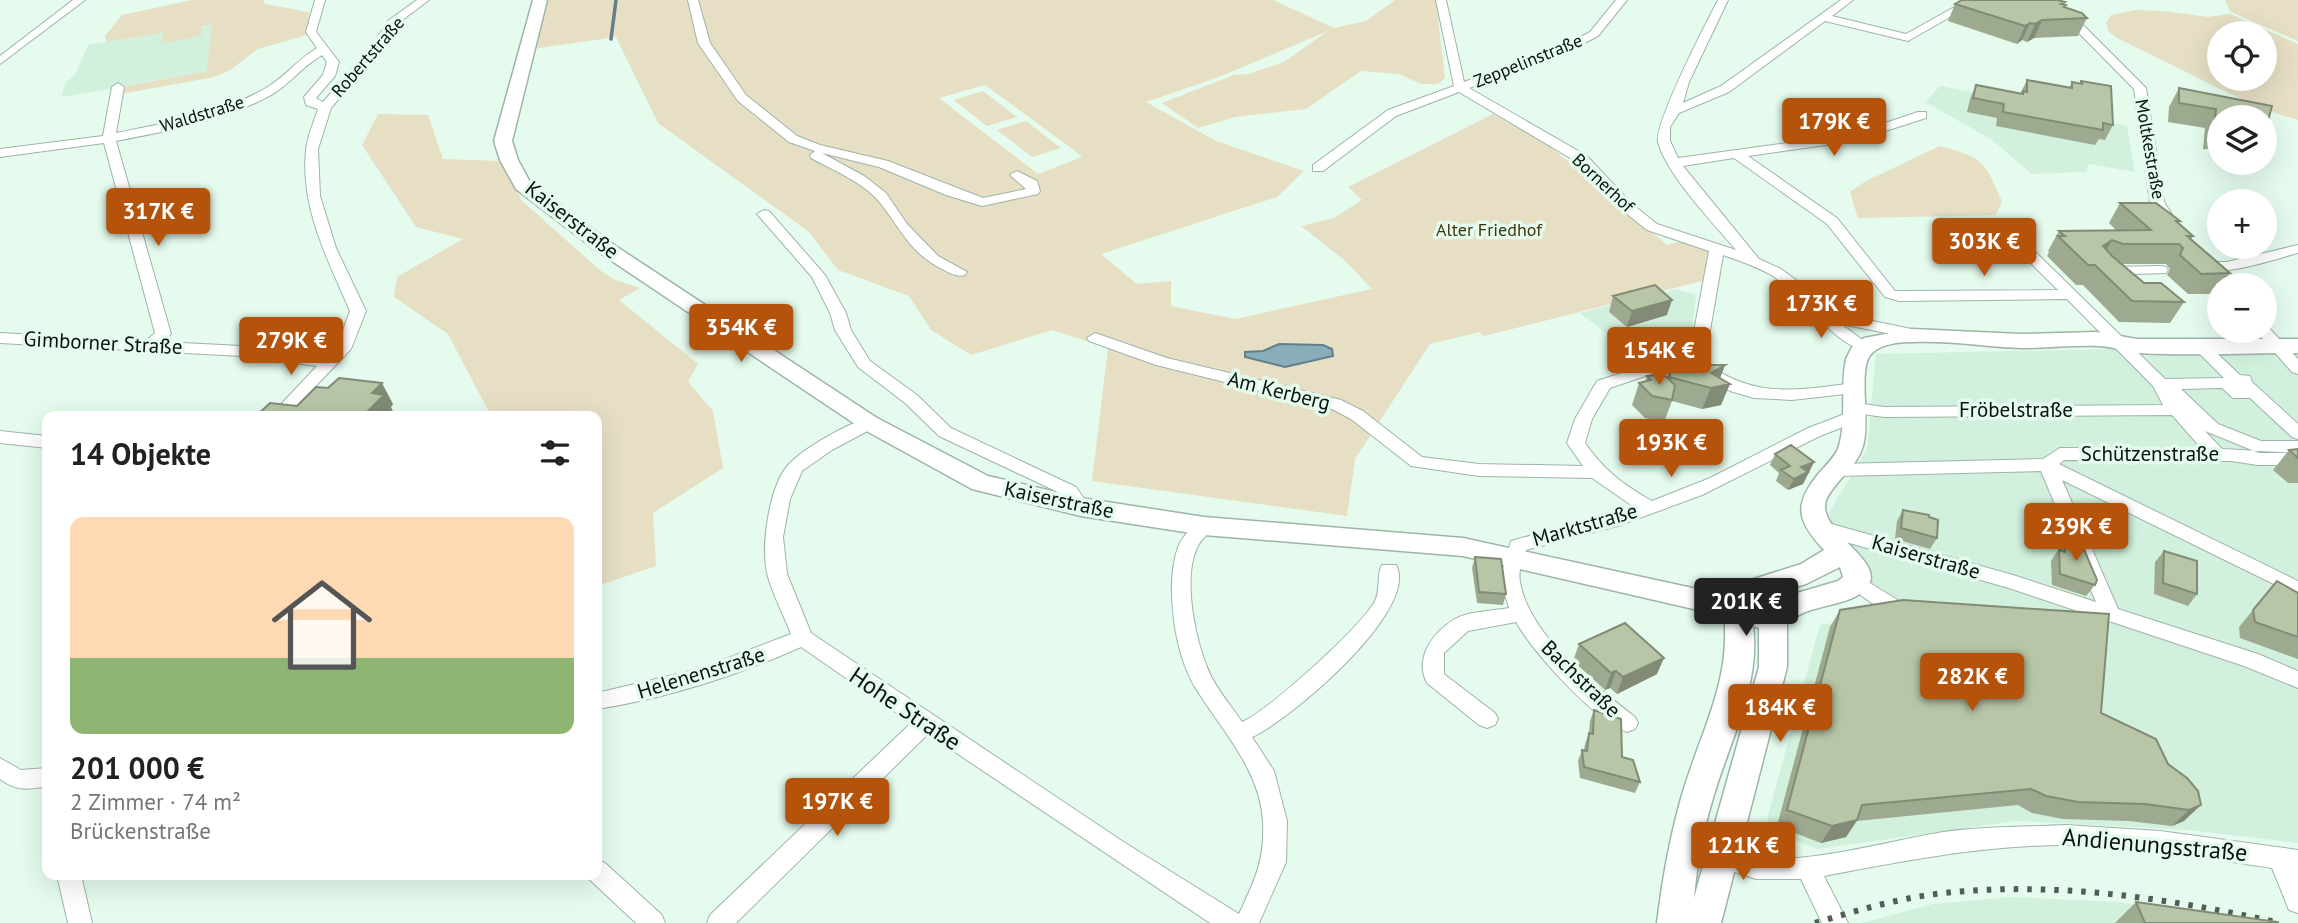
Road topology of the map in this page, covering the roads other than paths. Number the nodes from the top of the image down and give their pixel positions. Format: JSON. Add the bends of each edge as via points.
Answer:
{"nodes":[{"id":1,"x":80,"y":0,"type":"edge"},
{"id":2,"x":320,"y":0,"type":"edge"},
{"id":3,"x":424,"y":0,"type":"edge"},
{"id":4,"x":540,"y":0,"type":"edge"},
{"id":5,"x":694,"y":0,"type":"edge"},
{"id":6,"x":1441,"y":0,"type":"edge"},
{"id":7,"x":1622,"y":0,"type":"edge"},
{"id":8,"x":1723,"y":0,"type":"edge"},
{"id":9,"x":1848,"y":0,"type":"edge"},
{"id":10,"x":1975,"y":0,"type":"edge"},
{"id":11,"x":2031,"y":0,"type":"edge"},
{"id":12,"x":1825,"y":18,"type":"junction"},
{"id":13,"x":322,"y":50,"type":"junction"},
{"id":14,"x":0,"y":61,"type":"edge"},
{"id":15,"x":118,"y":87,"type":"dead end"},
{"id":16,"x":1460,"y":88,"type":"junction"},
{"id":17,"x":325,"y":107,"type":"junction"},
{"id":18,"x":1674,"y":111,"type":"junction"},
{"id":19,"x":1922,"y":115,"type":"dead end"},
{"id":20,"x":793,"y":139,"type":"junction"},
{"id":21,"x":109,"y":140,"type":"junction"},
{"id":22,"x":0,"y":153,"type":"edge"},
{"id":23,"x":1737,"y":154,"type":"junction"},
{"id":24,"x":1674,"y":163,"type":"junction"},
{"id":25,"x":1318,"y":168,"type":"dead end"},
{"id":26,"x":1017,"y":175,"type":"dead end"},
{"id":27,"x":764,"y":214,"type":"dead end"},
{"id":28,"x":2007,"y":224,"type":"dead end"},
{"id":29,"x":2177,"y":231,"type":"edge"},
{"id":30,"x":1717,"y":248,"type":"junction"},
{"id":31,"x":2298,"y":248,"type":"edge"},
{"id":32,"x":1754,"y":262,"type":"junction"},
{"id":33,"x":2101,"y":267,"type":"edge"},
{"id":34,"x":2161,"y":270,"type":"dead end"},
{"id":35,"x":960,"y":272,"type":"dead end"},
{"id":36,"x":2125,"y":272,"type":"junction"},
{"id":37,"x":2214,"y":273,"type":"edge"},
{"id":38,"x":2141,"y":286,"type":"edge"},
{"id":39,"x":2070,"y":294,"type":"junction"},
{"id":40,"x":1823,"y":315,"type":"junction"},
{"id":41,"x":1916,"y":334,"type":"junction"},
{"id":42,"x":2298,"y":335,"type":"edge"},
{"id":43,"x":2207,"y":337,"type":"edge"},
{"id":44,"x":0,"y":338,"type":"edge"},
{"id":45,"x":1095,"y":338,"type":"dead end"},
{"id":46,"x":2277,"y":339,"type":"edge"},
{"id":47,"x":2116,"y":340,"type":"junction"},
{"id":48,"x":2277,"y":340,"type":"edge"},
{"id":49,"x":2225,"y":343,"type":"edge"},
{"id":50,"x":152,"y":344,"type":"junction"},
{"id":51,"x":2199,"y":345,"type":"junction"},
{"id":52,"x":1864,"y":347,"type":"junction"},
{"id":53,"x":331,"y":363,"type":"junction"},
{"id":54,"x":1700,"y":366,"type":"junction"},
{"id":55,"x":2298,"y":369,"type":"edge"},
{"id":56,"x":2237,"y":380,"type":"junction"},
{"id":57,"x":2172,"y":399,"type":"junction"},
{"id":58,"x":1855,"y":404,"type":"junction"},
{"id":59,"x":283,"y":411,"type":"edge"},
{"id":60,"x":869,"y":423,"type":"junction"},
{"id":61,"x":2298,"y":433,"type":"edge"},
{"id":62,"x":0,"y":437,"type":"edge"},
{"id":63,"x":42,"y":441,"type":"edge"},
{"id":64,"x":2298,"y":447,"type":"edge"},
{"id":65,"x":2217,"y":455,"type":"junction"},
{"id":66,"x":2298,"y":459,"type":"edge"},
{"id":67,"x":2047,"y":465,"type":"junction"},
{"id":68,"x":1838,"y":470,"type":"junction"},
{"id":69,"x":1596,"y":472,"type":"junction"},
{"id":70,"x":1649,"y":506,"type":"junction"},
{"id":71,"x":1081,"y":507,"type":"junction"},
{"id":72,"x":1204,"y":526,"type":"junction"},
{"id":73,"x":1821,"y":528,"type":"junction"},
{"id":74,"x":1838,"y":552,"type":"junction"},
{"id":75,"x":1514,"y":558,"type":"junction"},
{"id":76,"x":1389,"y":570,"type":"dead end"},
{"id":77,"x":1857,"y":582,"type":"junction"},
{"id":78,"x":2298,"y":589,"type":"edge"},
{"id":79,"x":1737,"y":608,"type":"junction"},
{"id":80,"x":1923,"y":609,"type":"edge"},
{"id":81,"x":1522,"y":613,"type":"junction"},
{"id":82,"x":2110,"y":615,"type":"junction"},
{"id":83,"x":2052,"y":617,"type":"edge"},
{"id":84,"x":1773,"y":622,"type":"junction"},
{"id":85,"x":803,"y":638,"type":"junction"},
{"id":86,"x":2298,"y":680,"type":"edge"},
{"id":87,"x":602,"y":700,"type":"edge"},
{"id":88,"x":1487,"y":719,"type":"dead end"},
{"id":89,"x":925,"y":723,"type":"junction"},
{"id":90,"x":1627,"y":723,"type":"dead end"},
{"id":91,"x":1238,"y":733,"type":"junction"},
{"id":92,"x":0,"y":767,"type":"edge"},
{"id":93,"x":42,"y":778,"type":"edge"},
{"id":94,"x":1688,"y":844,"type":"junction"},
{"id":95,"x":1721,"y":857,"type":"junction"},
{"id":96,"x":2289,"y":859,"type":"edge"},
{"id":97,"x":1808,"y":868,"type":"junction"},
{"id":98,"x":602,"y":876,"type":"edge"},
{"id":99,"x":70,"y":880,"type":"edge"},
{"id":100,"x":2298,"y":902,"type":"edge"},
{"id":101,"x":80,"y":923,"type":"edge"},
{"id":102,"x":653,"y":923,"type":"edge"},
{"id":103,"x":719,"y":923,"type":"edge"},
{"id":104,"x":1231,"y":923,"type":"edge"},
{"id":105,"x":1247,"y":923,"type":"edge"},
{"id":106,"x":1674,"y":923,"type":"edge"},
{"id":107,"x":1704,"y":923,"type":"edge"},
{"id":108,"x":1836,"y":923,"type":"edge"}],
"edges":[{"from":1,"to":14,"type":"street"},
{"from":2,"to":13,"type":"street","via":[[311,33]]},
{"from":3,"to":17,"type":"street","name":"Robertstraße","via":[[393,22]]},
{"from":4,"to":60,"type":"street","name":"Kaiserstraße","via":[[503,141],[523,185],[604,247]]},
{"from":5,"to":20,"type":"street","via":[[704,43],[742,98]]},
{"from":6,"to":16,"type":"street"},
{"from":7,"to":16,"type":"street","name":"Zeppelinstraße","via":[[1594,34]]},
{"from":8,"to":18,"type":"street"},
{"from":9,"to":12,"type":"street"},
{"from":10,"to":12,"type":"street","via":[[1908,38]]},
{"from":11,"to":29,"type":"street","name":"Moltkestraße","via":[[2054,8],[2076,24],[2140,88],[2157,202]]},
{"from":12,"to":18,"type":"street","via":[[1725,89]]},
{"from":13,"to":17,"type":"street","via":[[333,62],[332,69],[310,102]]},
{"from":13,"to":21,"type":"street","name":"Waldstraße","via":[[268,92],[237,106]]},
{"from":15,"to":21,"type":"street"},
{"from":16,"to":25,"type":"street","via":[[1392,113]]},
{"from":16,"to":30,"type":"street","name":"Bornerhof","via":[[1582,159],[1651,227]]},
{"from":17,"to":53,"type":"street","name":"Robertstraße","via":[[312,149],[313,196],[329,248],[358,312],[345,346]]},
{"from":18,"to":24,"type":"street","via":[[1664,127],[1664,141]]},
{"from":19,"to":23,"type":"street","via":[[1854,137]]},
{"from":20,"to":26,"type":"street","via":[[883,164],[982,202],[1033,191],[1032,184]]},
{"from":20,"to":35,"type":"street","via":[[881,196],[902,227],[933,259]]},
{"from":21,"to":22,"type":"street","name":"Waldstraße"},
{"from":21,"to":50,"type":"street","via":[[163,334]]},
{"from":23,"to":24,"type":"street"},
{"from":23,"to":39,"type":"street","via":[[1832,221],[1890,294]]},
{"from":24,"to":32,"type":"street"},
{"from":27,"to":71,"type":"street","via":[[818,275],[860,360],[911,398],[945,432],[1070,491]]},
{"from":28,"to":39,"type":"street","via":[[2003,228]]},
{"from":30,"to":32,"type":"street","name":"Bornerhof"},
{"from":30,"to":54,"type":"street"},
{"from":31,"to":37,"type":"street","via":[[2227,266],[2203,261]]},
{"from":32,"to":40,"type":"street","via":[[1776,272]]},
{"from":33,"to":36,"type":"street","via":[[2107,272]]},
{"from":34,"to":36,"type":"street"},
{"from":36,"to":38,"type":"street"},
{"from":39,"to":47,"type":"street"},
{"from":40,"to":41,"type":"street"},
{"from":40,"to":52,"type":"street"},
{"from":41,"to":47,"type":"street","via":[[2020,341]]},
{"from":41,"to":52,"type":"street"},
{"from":42,"to":46,"type":"street"},
{"from":43,"to":47,"type":"street","via":[[2122,334]]},
{"from":44,"to":50,"type":"street","name":"Gimborner Straße"},
{"from":45,"to":69,"type":"street","name":"Am Kerberg","via":[[1162,362],[1335,404],[1357,415],[1418,462],[1479,470]]},
{"from":47,"to":51,"type":"street","via":[[2137,346]]},
{"from":47,"to":57,"type":"street"},
{"from":48,"to":55,"type":"street"},
{"from":49,"to":51,"type":"street"},
{"from":50,"to":53,"type":"street","name":"Gimborner Straße"},
{"from":51,"to":56,"type":"street"},
{"from":52,"to":58,"type":"street","via":[[1854,365]]},
{"from":53,"to":59,"type":"street","name":"Robertstraße"},
{"from":54,"to":58,"type":"street","name":"Fröbelstraße","via":[[1734,390]]},
{"from":54,"to":69,"type":"street","via":[[1646,370],[1603,385],[1579,423],[1576,443]]},
{"from":56,"to":57,"type":"street","via":[[2230,381],[2245,394],[2226,383],[2167,384]]},
{"from":56,"to":61,"type":"street","via":[[2244,380]]},
{"from":57,"to":58,"type":"street","name":"Fröbelstraße","via":[[1884,412]]},
{"from":57,"to":64,"type":"street","via":[[2211,428],[2259,447]]},
{"from":57,"to":65,"type":"street"},
{"from":58,"to":68,"type":"street","via":[[1850,451]]},
{"from":58,"to":70,"type":"street","name":"Marktstraße","via":[[1727,478]]},
{"from":60,"to":71,"type":"street","name":"Kaiserstraße","via":[[981,483]]},
{"from":60,"to":85,"type":"street","via":[[795,468],[781,499],[774,537],[777,574]]},
{"from":62,"to":63,"type":"street"},
{"from":65,"to":66,"type":"street","name":"Schützenstraße"},
{"from":65,"to":67,"type":"street","name":"Schützenstraße","via":[[2060,454]]},
{"from":67,"to":68,"type":"street","name":"Schützenstraße"},
{"from":67,"to":78,"type":"street"},
{"from":67,"to":82,"type":"street"},
{"from":68,"to":73,"type":"street","via":[[1813,500],[1812,513]]},
{"from":69,"to":70,"type":"street"},
{"from":70,"to":75,"type":"street","name":"Marktstraße","via":[[1587,529],[1538,537],[1518,546]]},
{"from":71,"to":72,"type":"street","name":"Kaiserstraße"},
{"from":72,"to":75,"type":"street","name":"Kaiserstraße","via":[[1463,547]]},
{"from":72,"to":91,"type":"street","via":[[1188,545],[1181,574],[1183,610],[1202,680]]},
{"from":73,"to":74,"type":"street","name":"Kaiserstraße"},
{"from":73,"to":82,"type":"street","name":"Kaiserstraße","via":[[2013,582]]},
{"from":74,"to":77,"type":"street","name":"Kaiserstraße","via":[[1854,565]]},
{"from":74,"to":79,"type":"street","via":[[1822,567],[1745,592]]},
{"from":75,"to":79,"type":"street","name":"Kaiserstraße"},
{"from":75,"to":81,"type":"street","name":"Bachstraße","via":[[1510,582]]},
{"from":76,"to":91,"type":"street","via":[[1390,588],[1359,638],[1257,725]]},
{"from":77,"to":80,"type":"street","name":"Kaiserstraße","via":[[1895,608]]},
{"from":77,"to":84,"type":"street","name":"Kaiserstraße","via":[[1784,611]]},
{"from":79,"to":84,"type":"street","name":"Kaiserstraße"},
{"from":79,"to":94,"type":"street","via":[[1741,640],[1734,688],[1696,800]]},
{"from":81,"to":88,"type":"street","via":[[1462,624],[1434,650],[1434,677]]},
{"from":81,"to":90,"type":"street","name":"Bachstraße","via":[[1547,650]]},
{"from":82,"to":83,"type":"street","name":"Kaiserstraße"},
{"from":82,"to":86,"type":"street","name":"Kaiserstraße","via":[[2251,660]]},
{"from":84,"to":95,"type":"street","via":[[1773,667]]},
{"from":85,"to":87,"type":"street","name":"Helenenstraße","via":[[640,694]]},
{"from":85,"to":89,"type":"street","name":"Hohe Straße"},
{"from":89,"to":103,"type":"street"},
{"from":89,"to":104,"type":"street","name":"Hohe Straße"},
{"from":91,"to":105,"type":"street","via":[[1263,771],[1275,821],[1275,862]]},
{"from":92,"to":93,"type":"street","via":[[18,780]]},
{"from":94,"to":95,"type":"street"},
{"from":94,"to":106,"type":"street"},
{"from":95,"to":97,"type":"street","name":"Andienungsstraße","via":[[1756,868]]},
{"from":95,"to":107,"type":"street"},
{"from":96,"to":97,"type":"street","name":"Andienungsstraße","via":[[2160,841],[2066,835],[1947,842]]},
{"from":96,"to":100,"type":"street"},
{"from":97,"to":108,"type":"street"},
{"from":98,"to":102,"type":"street"},
{"from":99,"to":101,"type":"street"}]}
